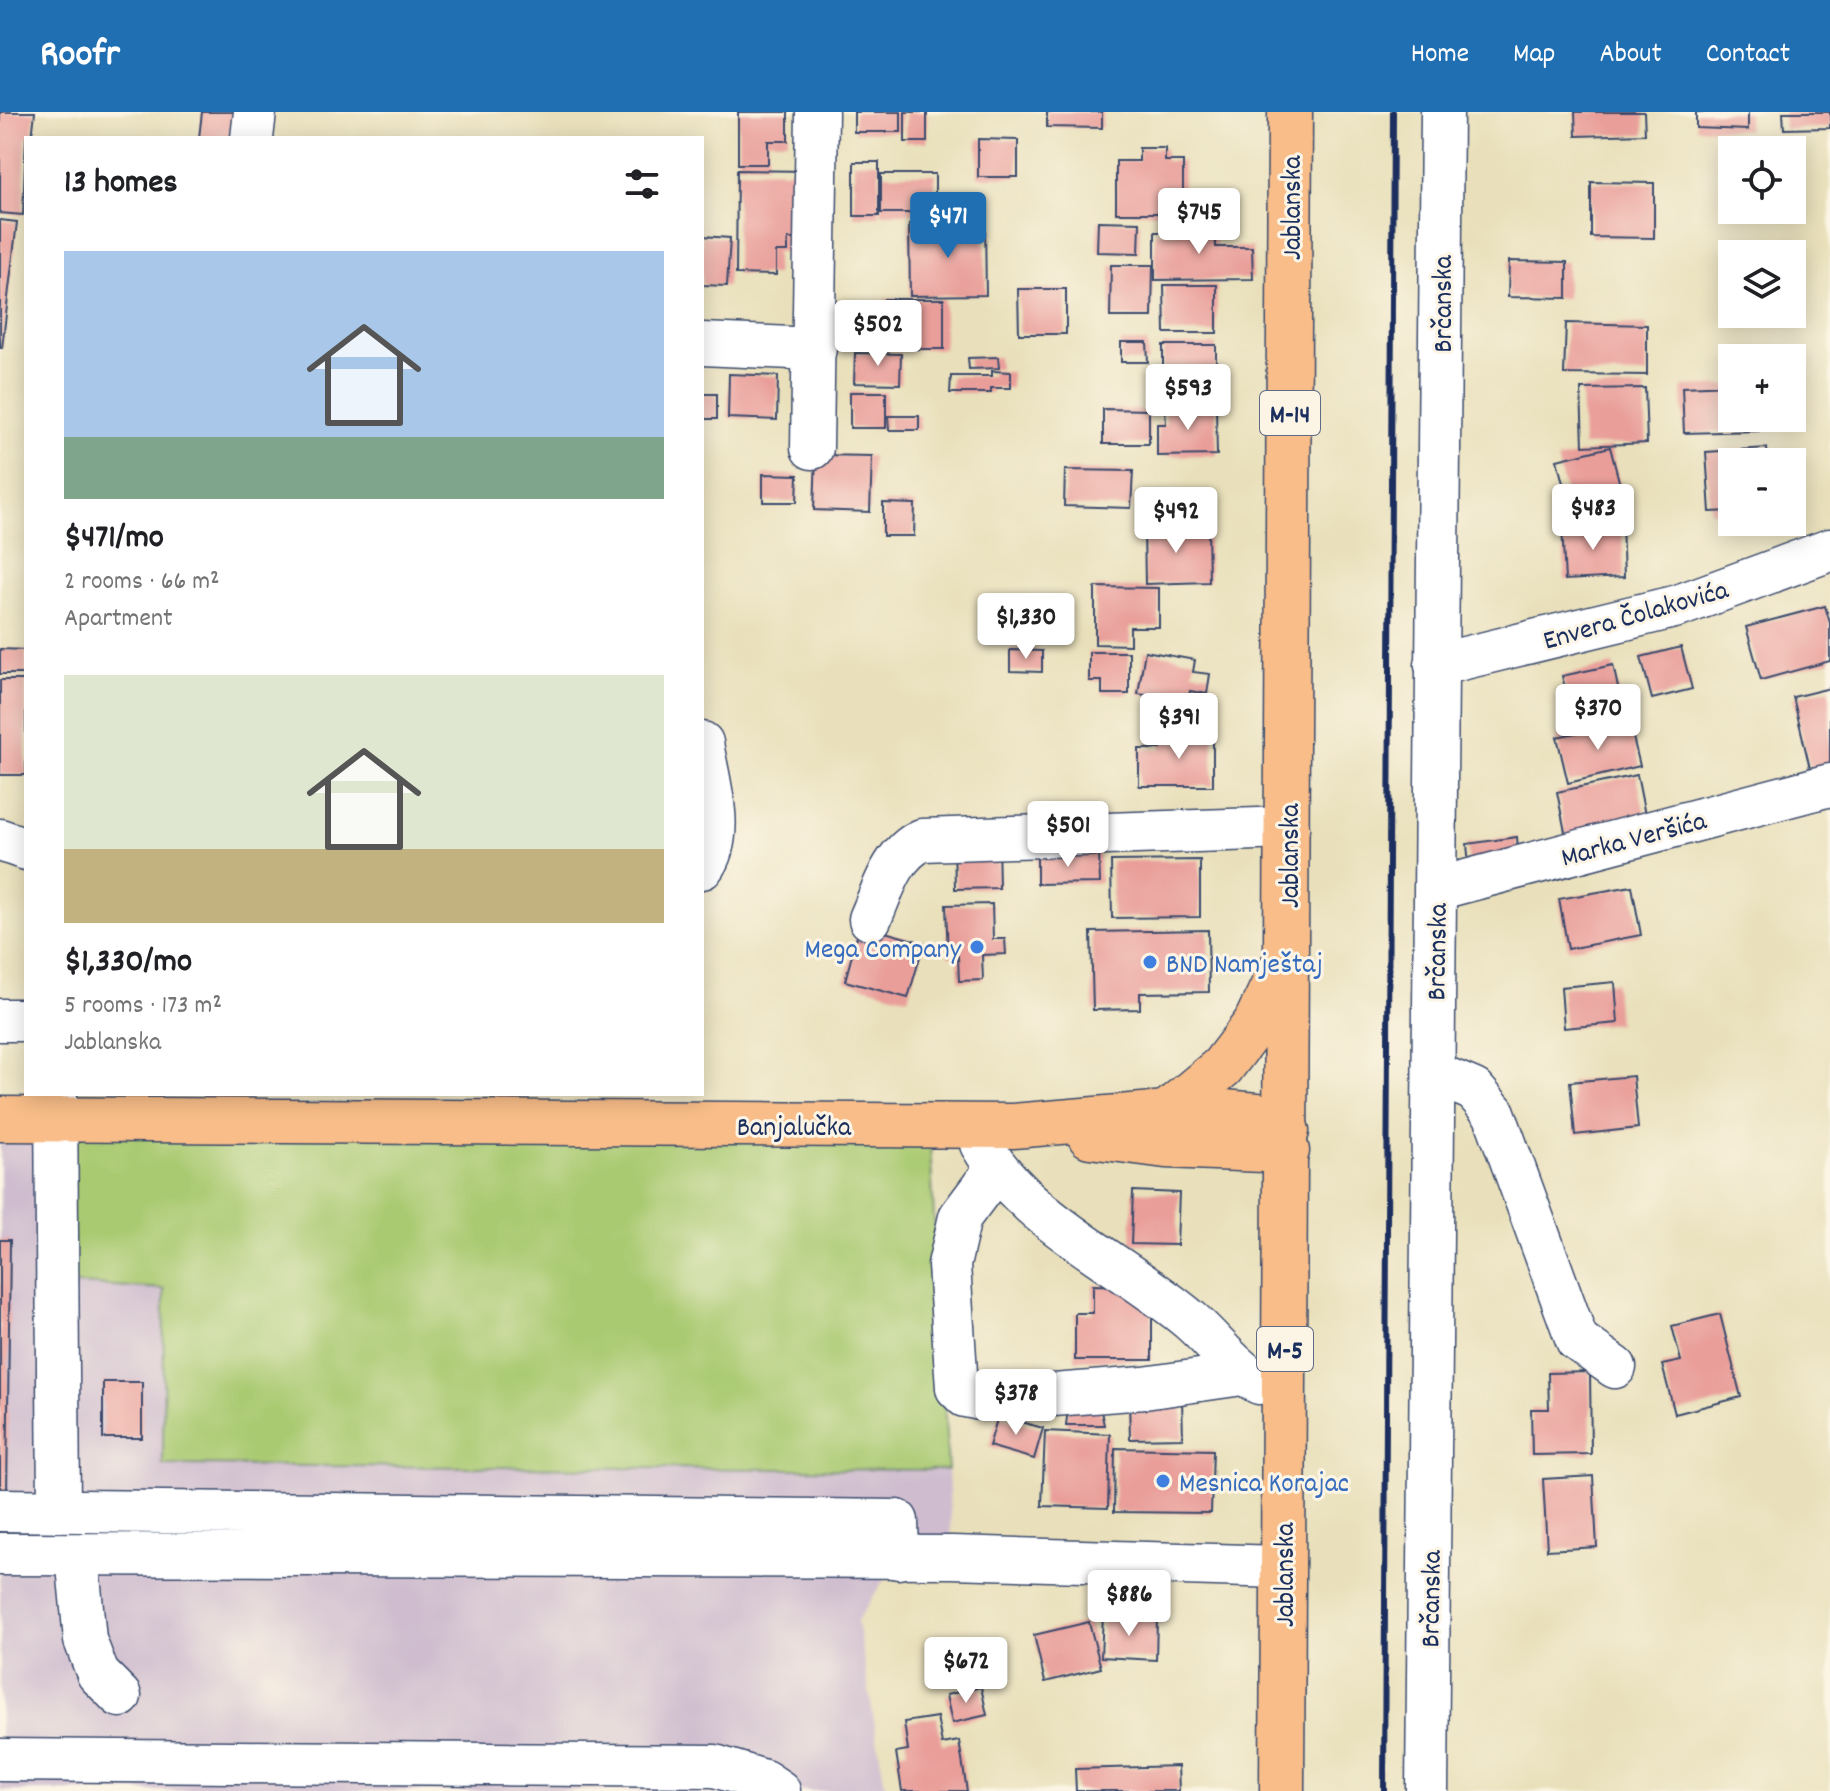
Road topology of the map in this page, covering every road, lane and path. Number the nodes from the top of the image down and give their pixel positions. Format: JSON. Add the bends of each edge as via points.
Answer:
{"nodes":[{"id":1,"x":255,"y":112,"type":"edge"},
{"id":2,"x":817,"y":112,"type":"edge"},
{"id":3,"x":1290,"y":112,"type":"edge"},
{"id":4,"x":1442,"y":112,"type":"edge"},
{"id":5,"x":252,"y":136,"type":"edge"},
{"id":6,"x":704,"y":344,"type":"edge"},
{"id":7,"x":815,"y":349,"type":"junction"},
{"id":8,"x":812,"y":448,"type":"dead end"},
{"id":9,"x":1830,"y":550,"type":"edge"},
{"id":10,"x":1436,"y":665,"type":"junction"},
{"id":11,"x":704,"y":757,"type":"edge"},
{"id":12,"x":1830,"y":785,"type":"edge"},
{"id":13,"x":1288,"y":828,"type":"junction"},
{"id":14,"x":0,"y":840,"type":"edge"},
{"id":15,"x":24,"y":848,"type":"edge"},
{"id":16,"x":704,"y":863,"type":"edge"},
{"id":17,"x":1436,"y":889,"type":"junction"},
{"id":18,"x":870,"y":919,"type":"dead end"},
{"id":19,"x":1288,"y":955,"type":"junction"},
{"id":20,"x":0,"y":1020,"type":"edge"},
{"id":21,"x":24,"y":1020,"type":"edge"},
{"id":22,"x":1434,"y":1073,"type":"junction"},
{"id":23,"x":56,"y":1107,"type":"edge"},
{"id":24,"x":1169,"y":1111,"type":"junction"},
{"id":25,"x":0,"y":1119,"type":"edge"},
{"id":26,"x":991,"y":1126,"type":"junction"},
{"id":27,"x":1287,"y":1141,"type":"junction"},
{"id":28,"x":996,"y":1169,"type":"junction"},
{"id":29,"x":1615,"y":1367,"type":"dead end"},
{"id":30,"x":1242,"y":1374,"type":"junction"},
{"id":31,"x":1284,"y":1397,"type":"junction"},
{"id":32,"x":0,"y":1510,"type":"edge"},
{"id":33,"x":59,"y":1511,"type":"junction"},
{"id":34,"x":0,"y":1554,"type":"edge"},
{"id":35,"x":77,"y":1555,"type":"junction"},
{"id":36,"x":898,"y":1558,"type":"junction"},
{"id":37,"x":1282,"y":1567,"type":"junction"},
{"id":38,"x":120,"y":1696,"type":"dead end"},
{"id":39,"x":0,"y":1760,"type":"edge"},
{"id":40,"x":779,"y":1791,"type":"edge"},
{"id":41,"x":1282,"y":1791,"type":"edge"},
{"id":42,"x":1427,"y":1791,"type":"edge"}],
"edges":[{"from":1,"to":5,"type":"street"},
{"from":2,"to":7,"type":"street"},
{"from":3,"to":13,"type":"main road","name":"Jablanska","number":"M-14"},
{"from":4,"to":10,"type":"street","name":"Brčanska"},
{"from":6,"to":7,"type":"street"},
{"from":7,"to":8,"type":"street"},
{"from":9,"to":10,"type":"street","name":"Envera Čolakovića","via":[[1678,606]]},
{"from":10,"to":17,"type":"street","name":"Brčanska"},
{"from":11,"to":16,"type":"street","via":[[715,836]]},
{"from":12,"to":17,"type":"street","name":"Marka Veršića"},
{"from":13,"to":18,"type":"street","via":[[922,840],[898,858]]},
{"from":13,"to":19,"type":"main road","name":"Jablanska","number":"M-14"},
{"from":14,"to":15,"type":"street"},
{"from":17,"to":22,"type":"street","name":"Brčanska"},
{"from":19,"to":24,"type":"main road","via":[[1255,1024],[1222,1067]]},
{"from":19,"to":27,"type":"main road","name":"Jablanska","number":"M-14"},
{"from":20,"to":21,"type":"street"},
{"from":22,"to":29,"type":"street","via":[[1474,1090],[1494,1113],[1577,1340]]},
{"from":22,"to":42,"type":"street","name":"Brčanska"},
{"from":23,"to":25,"type":"main road","name":"Banjalučka"},
{"from":23,"to":26,"type":"main road","name":"Banjalučka"},
{"from":23,"to":33,"type":"street"},
{"from":24,"to":26,"type":"main road"},
{"from":24,"to":27,"type":"main road","via":[[1239,1111],[1272,1119]]},
{"from":26,"to":27,"type":"main road","via":[[1166,1146]]},
{"from":26,"to":28,"type":"street"},
{"from":27,"to":31,"type":"main road","name":"Jablanska","number":"M-5"},
{"from":28,"to":30,"type":"street","via":[[1030,1206],[1192,1322]]},
{"from":28,"to":30,"type":"street","via":[[960,1217],[949,1265],[957,1388],[965,1396],[1010,1398],[1144,1388]]},
{"from":30,"to":31,"type":"street"},
{"from":31,"to":37,"type":"main road","name":"Jablanska","number":"M-5"},
{"from":32,"to":33,"type":"street"},
{"from":33,"to":36,"type":"street","via":[[897,1521]]},
{"from":34,"to":35,"type":"street"},
{"from":35,"to":36,"type":"street"},
{"from":35,"to":38,"type":"street","via":[[85,1640],[98,1674]]},
{"from":36,"to":37,"type":"street"},
{"from":37,"to":41,"type":"main road","name":"Jablanska","number":"M-5"},
{"from":39,"to":40,"type":"street","via":[[715,1766]]}]}
